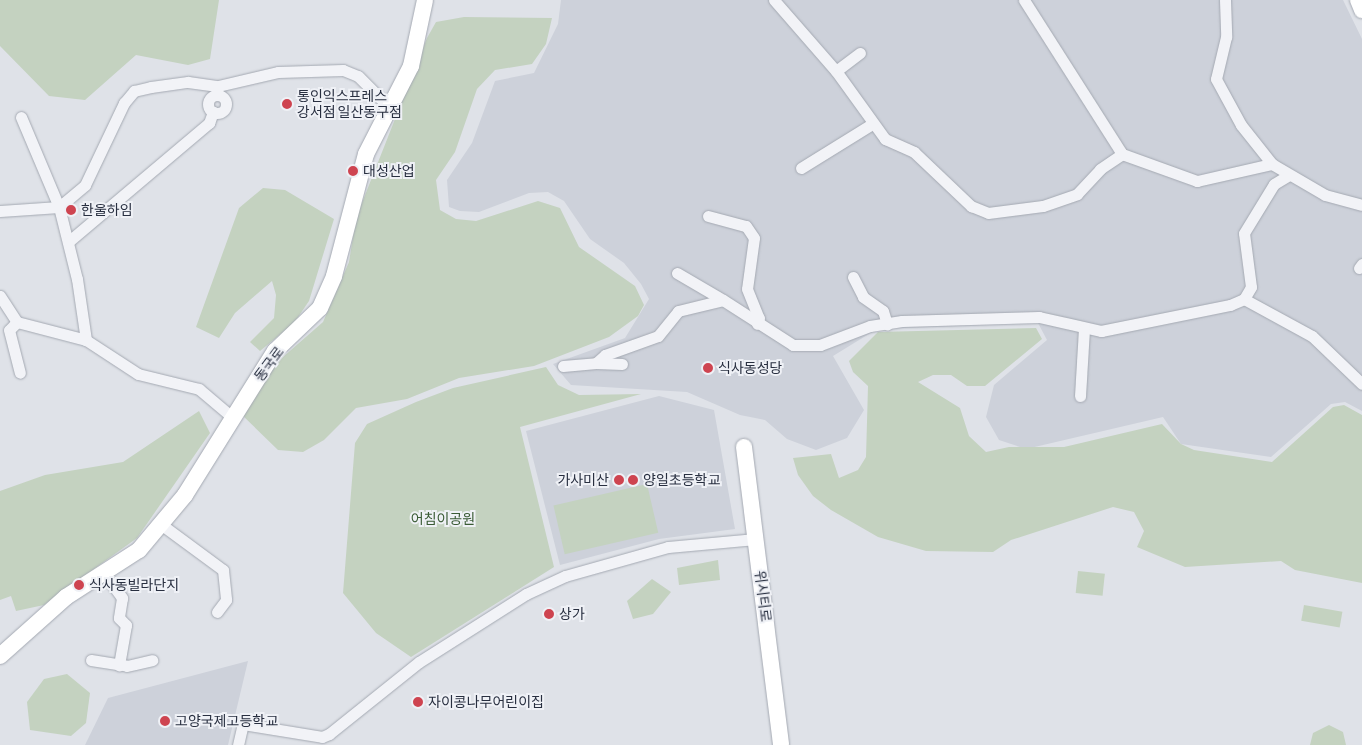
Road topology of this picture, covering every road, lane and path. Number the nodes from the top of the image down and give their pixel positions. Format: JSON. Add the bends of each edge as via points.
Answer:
{"nodes":[{"id":1,"x":425,"y":0,"type":"edge"},
{"id":2,"x":774,"y":0,"type":"edge"},
{"id":3,"x":1024,"y":0,"type":"edge"},
{"id":4,"x":1225,"y":0,"type":"edge"},
{"id":5,"x":1358,"y":0,"type":"edge"},
{"id":6,"x":1362,"y":10,"type":"edge"},
{"id":7,"x":860,"y":53,"type":"dead end"},
{"id":8,"x":836,"y":71,"type":"junction"},
{"id":9,"x":218,"y":91,"type":"junction"},
{"id":10,"x":390,"y":108,"type":"junction"},
{"id":11,"x":21,"y":117,"type":"dead end"},
{"id":12,"x":872,"y":124,"type":"junction"},
{"id":13,"x":1122,"y":154,"type":"junction"},
{"id":14,"x":1272,"y":164,"type":"junction"},
{"id":15,"x":801,"y":168,"type":"dead end"},
{"id":16,"x":1289,"y":175,"type":"junction"},
{"id":17,"x":1362,"y":205,"type":"edge"},
{"id":18,"x":59,"y":207,"type":"junction"},
{"id":19,"x":0,"y":211,"type":"edge"},
{"id":20,"x":708,"y":216,"type":"dead end"},
{"id":21,"x":68,"y":242,"type":"junction"},
{"id":22,"x":677,"y":272,"type":"dead end"},
{"id":23,"x":853,"y":277,"type":"dead end"},
{"id":24,"x":0,"y":296,"type":"edge"},
{"id":25,"x":1244,"y":299,"type":"junction"},
{"id":26,"x":723,"y":300,"type":"junction"},
{"id":27,"x":17,"y":322,"type":"junction"},
{"id":28,"x":757,"y":324,"type":"junction"},
{"id":29,"x":887,"y":324,"type":"junction"},
{"id":30,"x":1084,"y":329,"type":"junction"},
{"id":31,"x":86,"y":340,"type":"junction"},
{"id":32,"x":596,"y":363,"type":"junction"},
{"id":33,"x":622,"y":364,"type":"dead end"},
{"id":34,"x":563,"y":366,"type":"dead end"},
{"id":35,"x":20,"y":373,"type":"dead end"},
{"id":36,"x":1362,"y":384,"type":"edge"},
{"id":37,"x":1080,"y":396,"type":"dead end"},
{"id":38,"x":232,"y":417,"type":"junction"},
{"id":39,"x":744,"y":447,"type":"dead end"},
{"id":40,"x":162,"y":524,"type":"junction"},
{"id":41,"x":756,"y":539,"type":"junction"},
{"id":42,"x":104,"y":573,"type":"junction"},
{"id":43,"x":217,"y":612,"type":"dead end"},
{"id":44,"x":0,"y":656,"type":"edge"},
{"id":45,"x":91,"y":660,"type":"dead end"},
{"id":46,"x":152,"y":660,"type":"dead end"},
{"id":47,"x":119,"y":665,"type":"junction"},
{"id":48,"x":321,"y":741,"type":"edge"},
{"id":49,"x":238,"y":745,"type":"edge"},
{"id":50,"x":781,"y":745,"type":"edge"}],
"edges":[{"from":1,"to":10,"type":"street","name":"동국로","via":[[411,66]]},
{"from":2,"to":8,"type":"street"},
{"from":3,"to":13,"type":"street"},
{"from":4,"to":14,"type":"street","via":[[1226,37],[1216,78],[1241,125]]},
{"from":5,"to":6,"type":"street"},
{"from":7,"to":8,"type":"street"},
{"from":8,"to":12,"type":"street"},
{"from":9,"to":10,"type":"street","via":[[278,72],[343,70],[358,76]]},
{"from":9,"to":18,"type":"street","via":[[188,82],[134,91],[124,103],[85,185]]},
{"from":9,"to":21,"type":"street","via":[[226,104],[222,112],[213,112],[209,124]]},
{"from":10,"to":38,"type":"street","name":"동국로","via":[[366,154],[334,276],[320,308],[275,351]]},
{"from":11,"to":18,"type":"street"},
{"from":12,"to":13,"type":"street","via":[[885,139],[914,152],[971,206],[988,213],[1044,206],[1077,194],[1100,168]]},
{"from":12,"to":15,"type":"street"},
{"from":13,"to":14,"type":"street","via":[[1197,181]]},
{"from":14,"to":16,"type":"street"},
{"from":16,"to":17,"type":"street","via":[[1325,195]]},
{"from":16,"to":25,"type":"street","via":[[1274,184],[1244,233],[1251,287]]},
{"from":18,"to":19,"type":"street"},
{"from":18,"to":21,"type":"street"},
{"from":20,"to":28,"type":"street","via":[[746,226],[754,238],[747,289],[759,318]]},
{"from":21,"to":31,"type":"street"},
{"from":22,"to":26,"type":"street"},
{"from":23,"to":29,"type":"street","via":[[863,297],[883,311]]},
{"from":24,"to":27,"type":"street"},
{"from":25,"to":30,"type":"street","via":[[1101,331]]},
{"from":25,"to":36,"type":"street","via":[[1312,336]]},
{"from":26,"to":28,"type":"street"},
{"from":26,"to":32,"type":"street","via":[[678,311],[658,336],[605,355]]},
{"from":27,"to":31,"type":"street"},
{"from":27,"to":35,"type":"street","via":[[9,330]]},
{"from":28,"to":29,"type":"street","via":[[793,345],[820,345]]},
{"from":29,"to":30,"type":"street","via":[[1039,317]]},
{"from":30,"to":37,"type":"street"},
{"from":31,"to":38,"type":"street","via":[[138,374],[199,389]]},
{"from":32,"to":33,"type":"street"},
{"from":32,"to":34,"type":"street"},
{"from":38,"to":40,"type":"street","name":"동국로"},
{"from":39,"to":41,"type":"street","name":"위시티로"},
{"from":40,"to":42,"type":"street","name":"동국로","via":[[140,550]]},
{"from":40,"to":43,"type":"street","via":[[222,570],[226,600]]},
{"from":41,"to":48,"type":"street","via":[[668,547],[565,576],[526,594],[419,662]]},
{"from":41,"to":50,"type":"street","name":"위시티로"},
{"from":42,"to":44,"type":"street","name":"동국로","via":[[66,596]]},
{"from":42,"to":47,"type":"street","via":[[122,598],[119,618],[126,625]]},
{"from":45,"to":47,"type":"street"},
{"from":46,"to":47,"type":"street"},
{"from":48,"to":49,"type":"street","via":[[243,724]]}]}
